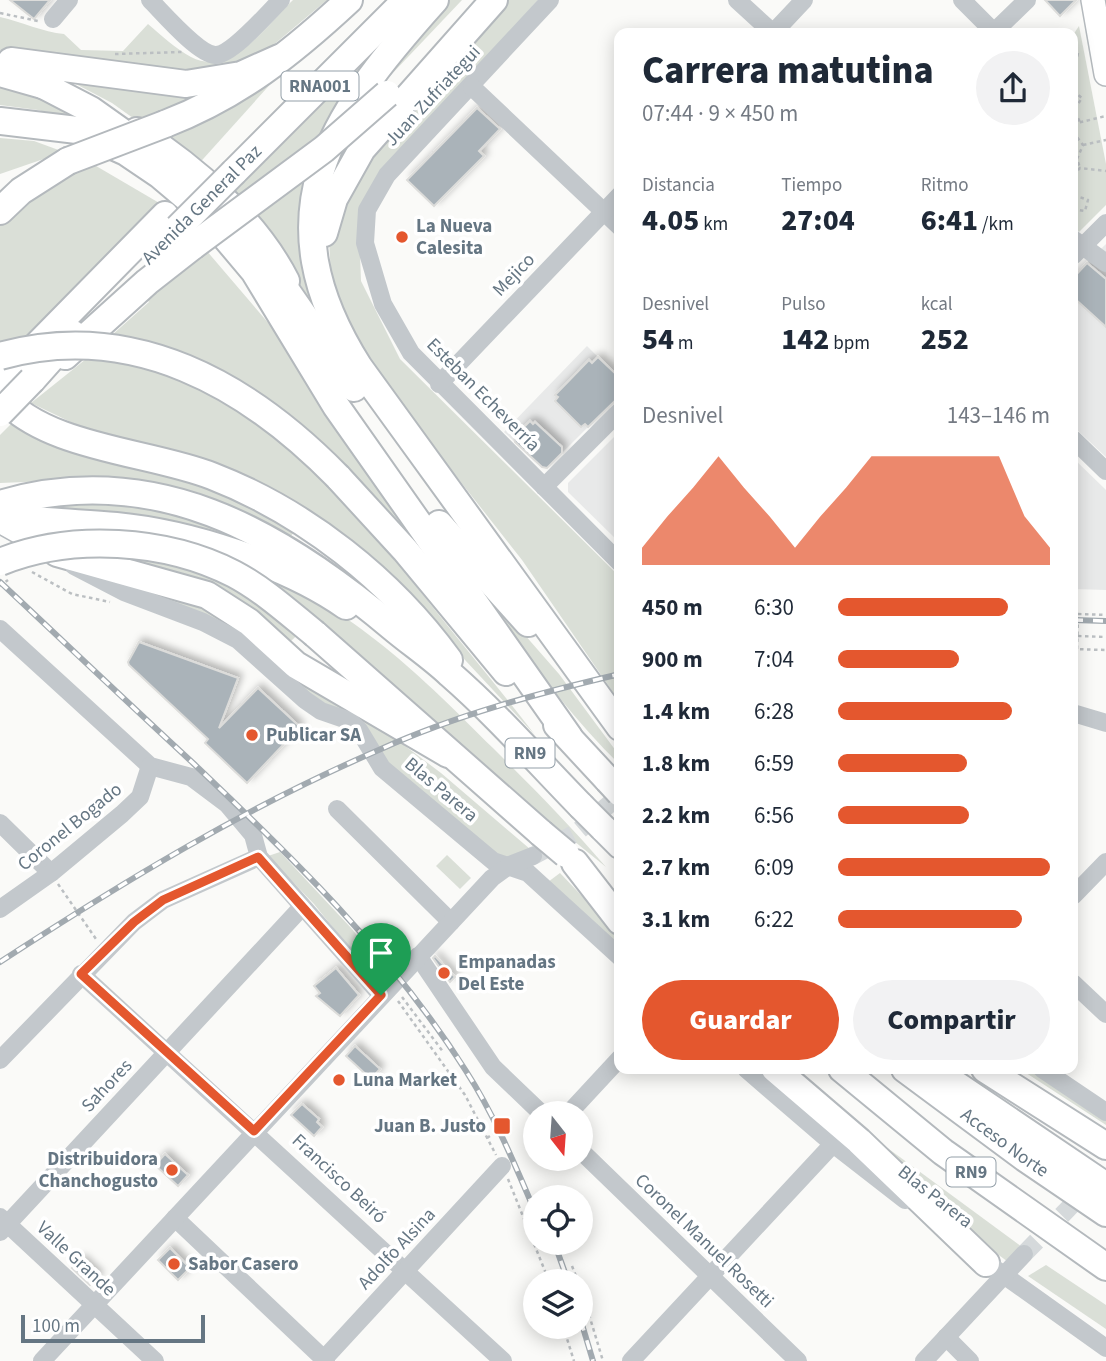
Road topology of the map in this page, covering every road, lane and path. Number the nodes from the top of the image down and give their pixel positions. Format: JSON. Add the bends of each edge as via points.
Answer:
{"nodes":[{"id":1,"x":69,"y":0,"type":"edge"},
{"id":2,"x":150,"y":0,"type":"edge"},
{"id":3,"x":281,"y":0,"type":"edge"},
{"id":4,"x":349,"y":0,"type":"edge"},
{"id":5,"x":381,"y":0,"type":"edge"},
{"id":6,"x":406,"y":0,"type":"edge"},
{"id":7,"x":435,"y":0,"type":"edge"},
{"id":8,"x":474,"y":0,"type":"edge"},
{"id":9,"x":494,"y":0,"type":"edge"},
{"id":10,"x":550,"y":0,"type":"edge"},
{"id":11,"x":737,"y":0,"type":"edge"},
{"id":12,"x":804,"y":0,"type":"edge"},
{"id":13,"x":962,"y":0,"type":"edge"},
{"id":14,"x":1027,"y":0,"type":"edge"},
{"id":15,"x":1093,"y":0,"type":"edge"},
{"id":16,"x":0,"y":12,"type":"edge"},
{"id":17,"x":53,"y":19,"type":"joint"},
{"id":18,"x":768,"y":28,"type":"edge"},
{"id":19,"x":778,"y":28,"type":"edge"},
{"id":20,"x":989,"y":28,"type":"edge"},
{"id":21,"x":999,"y":28,"type":"edge"},
{"id":22,"x":209,"y":53,"type":"junction"},
{"id":23,"x":112,"y":54,"type":"dead end"},
{"id":24,"x":279,"y":58,"type":"junction"},
{"id":25,"x":0,"y":59,"type":"edge"},
{"id":26,"x":0,"y":73,"type":"edge"},
{"id":27,"x":1106,"y":74,"type":"edge"},
{"id":28,"x":472,"y":87,"type":"junction"},
{"id":29,"x":1106,"y":116,"type":"edge"},
{"id":30,"x":1078,"y":118,"type":"edge"},
{"id":31,"x":0,"y":121,"type":"edge"},
{"id":32,"x":1080,"y":122,"type":"joint"},
{"id":33,"x":1078,"y":138,"type":"edge"},
{"id":34,"x":1106,"y":140,"type":"edge"},
{"id":35,"x":1083,"y":145,"type":"junction"},
{"id":36,"x":1078,"y":157,"type":"edge"},
{"id":37,"x":68,"y":161,"type":"junction"},
{"id":38,"x":1078,"y":162,"type":"edge"},
{"id":39,"x":228,"y":166,"type":"junction"},
{"id":40,"x":1080,"y":168,"type":"joint"},
{"id":41,"x":1106,"y":171,"type":"edge"},
{"id":42,"x":0,"y":183,"type":"edge"},
{"id":43,"x":1078,"y":195,"type":"edge"},
{"id":44,"x":614,"y":201,"type":"edge"},
{"id":45,"x":1078,"y":210,"type":"edge"},
{"id":46,"x":0,"y":211,"type":"edge"},
{"id":47,"x":603,"y":212,"type":"junction"},
{"id":48,"x":614,"y":222,"type":"edge"},
{"id":49,"x":1106,"y":223,"type":"edge"},
{"id":50,"x":364,"y":229,"type":"joint"},
{"id":51,"x":179,"y":230,"type":"junction"},
{"id":52,"x":1078,"y":245,"type":"edge"},
{"id":53,"x":1078,"y":248,"type":"edge"},
{"id":54,"x":1106,"y":263,"type":"edge"},
{"id":55,"x":318,"y":279,"type":"junction"},
{"id":56,"x":16,"y":372,"type":"edge"},
{"id":57,"x":439,"y":384,"type":"junction"},
{"id":58,"x":0,"y":395,"type":"edge"},
{"id":59,"x":0,"y":412,"type":"edge"},
{"id":60,"x":614,"y":417,"type":"edge"},
{"id":61,"x":1078,"y":444,"type":"edge"},
{"id":62,"x":370,"y":452,"type":"junction"},
{"id":63,"x":1106,"y":471,"type":"edge"},
{"id":64,"x":544,"y":487,"type":"junction"},
{"id":65,"x":0,"y":504,"type":"edge"},
{"id":66,"x":0,"y":514,"type":"edge"},
{"id":67,"x":466,"y":515,"type":"junction"},
{"id":68,"x":0,"y":520,"type":"edge"},
{"id":69,"x":57,"y":554,"type":"junction"},
{"id":70,"x":614,"y":557,"type":"edge"},
{"id":71,"x":27,"y":569,"type":"dead end"},
{"id":72,"x":5,"y":570,"type":"edge"},
{"id":73,"x":0,"y":586,"type":"edge"},
{"id":74,"x":111,"y":603,"type":"dead end"},
{"id":75,"x":1078,"y":614,"type":"edge"},
{"id":76,"x":1106,"y":615,"type":"edge"},
{"id":77,"x":0,"y":629,"type":"edge"},
{"id":78,"x":1078,"y":636,"type":"edge"},
{"id":79,"x":1106,"y":637,"type":"edge"},
{"id":80,"x":1078,"y":649,"type":"edge"},
{"id":81,"x":1106,"y":650,"type":"edge"},
{"id":82,"x":449,"y":672,"type":"junction"},
{"id":83,"x":584,"y":677,"type":"junction"},
{"id":84,"x":478,"y":700,"type":"junction"},
{"id":85,"x":1078,"y":715,"type":"edge"},
{"id":86,"x":614,"y":719,"type":"edge"},
{"id":87,"x":1106,"y":723,"type":"edge"},
{"id":88,"x":569,"y":737,"type":"junction"},
{"id":89,"x":448,"y":754,"type":"junction"},
{"id":90,"x":150,"y":766,"type":"junction"},
{"id":91,"x":614,"y":787,"type":"edge"},
{"id":92,"x":337,"y":809,"type":"dead end"},
{"id":93,"x":0,"y":823,"type":"edge"},
{"id":94,"x":611,"y":837,"type":"edge"},
{"id":95,"x":537,"y":844,"type":"junction"},
{"id":96,"x":258,"y":857,"type":"junction"},
{"id":97,"x":570,"y":859,"type":"junction"},
{"id":98,"x":1106,"y":862,"type":"edge"},
{"id":99,"x":510,"y":865,"type":"junction"},
{"id":100,"x":51,"y":873,"type":"junction"},
{"id":101,"x":1078,"y":891,"type":"edge"},
{"id":102,"x":614,"y":896,"type":"edge"},
{"id":103,"x":302,"y":907,"type":"junction"},
{"id":104,"x":0,"y":909,"type":"edge"},
{"id":105,"x":614,"y":914,"type":"edge"},
{"id":106,"x":451,"y":922,"type":"junction"},
{"id":107,"x":104,"y":950,"type":"junction"},
{"id":108,"x":614,"y":952,"type":"edge"},
{"id":109,"x":418,"y":956,"type":"junction"},
{"id":110,"x":81,"y":974,"type":"junction"},
{"id":111,"x":387,"y":989,"type":"junction"},
{"id":112,"x":1078,"y":989,"type":"edge"},
{"id":113,"x":1106,"y":1014,"type":"edge"},
{"id":114,"x":167,"y":1051,"type":"junction"},
{"id":115,"x":444,"y":1053,"type":"dead end"},
{"id":116,"x":0,"y":1060,"type":"edge"},
{"id":117,"x":614,"y":1064,"type":"edge"},
{"id":118,"x":752,"y":1074,"type":"edge"},
{"id":119,"x":781,"y":1074,"type":"edge"},
{"id":120,"x":848,"y":1074,"type":"edge"},
{"id":121,"x":912,"y":1074,"type":"edge"},
{"id":122,"x":940,"y":1074,"type":"edge"},
{"id":123,"x":993,"y":1074,"type":"edge"},
{"id":124,"x":1049,"y":1074,"type":"edge"},
{"id":125,"x":528,"y":1101,"type":"edge"},
{"id":126,"x":580,"y":1101,"type":"edge"},
{"id":127,"x":1106,"y":1112,"type":"edge"},
{"id":128,"x":254,"y":1131,"type":"junction"},
{"id":129,"x":493,"y":1134,"type":"dead end"},
{"id":130,"x":487,"y":1138,"type":"junction"},
{"id":131,"x":1101,"y":1142,"type":"edge"},
{"id":132,"x":833,"y":1144,"type":"junction"},
{"id":133,"x":593,"y":1164,"type":"edge"},
{"id":134,"x":502,"y":1167,"type":"junction"},
{"id":135,"x":1106,"y":1186,"type":"edge"},
{"id":136,"x":1106,"y":1213,"type":"edge"},
{"id":137,"x":175,"y":1218,"type":"junction"},
{"id":138,"x":3,"y":1224,"type":"edge"},
{"id":139,"x":1024,"y":1254,"type":"tunnel mouth"},
{"id":140,"x":572,"y":1266,"type":"dead end"},
{"id":141,"x":1106,"y":1267,"type":"edge"},
{"id":142,"x":546,"y":1269,"type":"edge"},
{"id":143,"x":573,"y":1269,"type":"edge"},
{"id":144,"x":995,"y":1269,"type":"junction"},
{"id":145,"x":406,"y":1270,"type":"junction"},
{"id":146,"x":709,"y":1275,"type":"junction"},
{"id":147,"x":94,"y":1304,"type":"junction"},
{"id":148,"x":593,"y":1328,"type":"edge"},
{"id":149,"x":946,"y":1337,"type":"junction"},
{"id":150,"x":568,"y":1339,"type":"edge"},
{"id":151,"x":1106,"y":1348,"type":"edge"},
{"id":152,"x":42,"y":1361,"type":"edge"},
{"id":153,"x":155,"y":1361,"type":"edge"},
{"id":154,"x":324,"y":1361,"type":"edge"},
{"id":155,"x":503,"y":1361,"type":"edge"},
{"id":156,"x":574,"y":1361,"type":"edge"},
{"id":157,"x":603,"y":1361,"type":"edge"},
{"id":158,"x":631,"y":1361,"type":"edge"},
{"id":159,"x":798,"y":1361,"type":"edge"},
{"id":160,"x":924,"y":1361,"type":"edge"},
{"id":161,"x":970,"y":1361,"type":"edge"}],
"edges":[{"from":1,"to":17,"type":"street"},
{"from":2,"to":22,"type":"street"},
{"from":3,"to":22,"type":"street","via":[[228,51]]},
{"from":4,"to":24,"type":"highway"},
{"from":5,"to":39,"type":"highway","name":"Avenida General Paz","number":"RNA001"},
{"from":6,"to":39,"type":"highway","name":"Avenida General Paz","number":"RNA001"},
{"from":7,"to":55,"type":"highway","via":[[365,82],[332,139],[315,203]]},
{"from":8,"to":51,"type":"highway","bridge":true,"via":[[387,94],[341,136]]},
{"from":9,"to":55,"type":"highway","via":[[362,149],[344,176],[325,229]]},
{"from":10,"to":28,"type":"street","name":"Juan Zufriategui"},
{"from":11,"to":18,"type":"street"},
{"from":12,"to":19,"type":"street"},
{"from":13,"to":20,"type":"street"},
{"from":14,"to":21,"type":"street"},
{"from":15,"to":27,"type":"main road"},
{"from":16,"to":17,"type":"path","via":[[43,22]]},
{"from":22,"to":23,"type":"path"},
{"from":24,"to":25,"type":"highway","via":[[241,75],[186,84]]},
{"from":24,"to":37,"type":"highway","bridge":true,"via":[[235,91]]},
{"from":26,"to":67,"type":"highway","via":[[39,83],[91,110],[183,179],[244,235],[352,385]]},
{"from":28,"to":47,"type":"street"},
{"from":28,"to":50,"type":"street","name":"Juan Zufriategui","via":[[387,175],[370,201]]},
{"from":29,"to":32,"type":"path"},
{"from":30,"to":32,"type":"path"},
{"from":31,"to":62,"type":"highway","via":[[50,126],[161,193],[212,244],[297,345]]},
{"from":33,"to":35,"type":"path"},
{"from":34,"to":35,"type":"path"},
{"from":35,"to":36,"type":"path"},
{"from":37,"to":42,"type":"highway"},
{"from":37,"to":46,"type":"highway","via":[[21,191]]},
{"from":38,"to":40,"type":"path"},
{"from":39,"to":51,"type":"highway","name":"Avenida General Paz","number":"RNA001"},
{"from":40,"to":41,"type":"path"},
{"from":43,"to":45,"type":"path","via":[[1088,200],[1085,211]]},
{"from":44,"to":47,"type":"street","name":"Mejico"},
{"from":47,"to":48,"type":"street"},
{"from":47,"to":57,"type":"street","name":"Mejico"},
{"from":49,"to":52,"type":"street"},
{"from":50,"to":57,"type":"street","name":"Esteban Echeverría","via":[[371,272],[393,327]]},
{"from":51,"to":56,"type":"highway","name":"Avenida General Paz","number":"RNA001"},
{"from":51,"to":56,"type":"highway","via":[[147,282],[73,350]]},
{"from":53,"to":54,"type":"street"},
{"from":55,"to":67,"type":"highway","via":[[349,350]]},
{"from":56,"to":59,"type":"highway","name":"Avenida General Paz","number":"RNA001","bridge":true},
{"from":56,"to":88,"type":"highway","bridge":true,"via":[[28,350],[89,346],[160,358],[194,370],[253,403],[338,477],[500,666]]},
{"from":57,"to":64,"type":"street","name":"Esteban Echeverría"},
{"from":58,"to":84,"type":"highway","via":[[46,426],[210,475],[291,516],[354,560],[400,602]]},
{"from":60,"to":64,"type":"street"},
{"from":61,"to":63,"type":"street"},
{"from":62,"to":83,"type":"highway"},
{"from":62,"to":88,"type":"highway"},
{"from":64,"to":70,"type":"street","name":"Esteban Echeverría"},
{"from":65,"to":82,"type":"highway","via":[[75,489],[148,494],[229,519],[324,572]]},
{"from":66,"to":82,"type":"highway","via":[[41,522],[117,526],[229,552],[285,572],[340,601]]},
{"from":67,"to":83,"type":"highway"},
{"from":68,"to":69,"type":"main road"},
{"from":69,"to":89,"type":"highway","via":[[207,595],[241,615],[296,665]]},
{"from":69,"to":99,"type":"street","name":"Blas Parera","via":[[124,592],[238,640],[305,700],[350,721],[382,768],[493,861]]},
{"from":71,"to":74,"type":"path","via":[[72,594]]},
{"from":72,"to":73,"type":"path"},
{"from":72,"to":89,"type":"highway","bridge":true,"via":[[76,545],[175,553],[213,565],[254,586],[315,634],[401,706]]},
{"from":75,"to":76,"type":"path"},
{"from":77,"to":90,"type":"street"},
{"from":78,"to":79,"type":"path"},
{"from":80,"to":81,"type":"path"},
{"from":82,"to":84,"type":"highway"},
{"from":83,"to":86,"type":"highway"},
{"from":84,"to":94,"type":"highway","number":"RN9","bridge":true},
{"from":85,"to":87,"type":"street"},
{"from":88,"to":91,"type":"highway","number":"RN9"},
{"from":89,"to":95,"type":"highway"},
{"from":90,"to":96,"type":"street","via":[[206,786],[243,820],[253,835]]},
{"from":90,"to":100,"type":"street","name":"Coronel Bogado","via":[[140,797]]},
{"from":92,"to":106,"type":"street"},
{"from":93,"to":100,"type":"street"},
{"from":95,"to":97,"type":"highway","bridge":true},
{"from":95,"to":99,"type":"street"},
{"from":96,"to":103,"type":"street"},
{"from":96,"to":107,"type":"street","via":[[163,900]]},
{"from":97,"to":102,"type":"highway"},
{"from":97,"to":105,"type":"highway"},
{"from":98,"to":101,"type":"street"},
{"from":99,"to":106,"type":"street"},
{"from":99,"to":108,"type":"street","name":"Blas Parera","via":[[528,873]]},
{"from":100,"to":104,"type":"street","name":"Coronel Bogado"},
{"from":100,"to":107,"type":"path"},
{"from":103,"to":111,"type":"street"},
{"from":103,"to":114,"type":"street","name":"Sahores"},
{"from":106,"to":109,"type":"street"},
{"from":107,"to":110,"type":"street"},
{"from":109,"to":111,"type":"street"},
{"from":109,"to":125,"type":"street","via":[[493,1067]]},
{"from":110,"to":114,"type":"street","name":"Francisco Beiró"},
{"from":110,"to":116,"type":"street"},
{"from":111,"to":115,"type":"path"},
{"from":111,"to":128,"type":"street"},
{"from":111,"to":130,"type":"path","via":[[465,1096]]},
{"from":112,"to":113,"type":"street"},
{"from":114,"to":128,"type":"street","name":"Francisco Beiró"},
{"from":114,"to":138,"type":"street","name":"Sahores"},
{"from":117,"to":126,"type":"street"},
{"from":118,"to":132,"type":"street","name":"Blas Parera"},
{"from":119,"to":144,"type":"highway"},
{"from":120,"to":141,"type":"highway","number":"RN9","via":[[943,1152]]},
{"from":121,"to":136,"type":"highway","name":"Acceso Norte","number":"RN9"},
{"from":122,"to":135,"type":"highway"},
{"from":123,"to":131,"type":"highway"},
{"from":124,"to":127,"type":"street"},
{"from":128,"to":137,"type":"street"},
{"from":128,"to":145,"type":"street","name":"Francisco Beiró"},
{"from":129,"to":130,"type":"path"},
{"from":130,"to":134,"type":"path"},
{"from":132,"to":144,"type":"street","name":"Blas Parera"},
{"from":132,"to":146,"type":"street"},
{"from":133,"to":146,"type":"street","name":"Coronel Manuel Rosetti"},
{"from":134,"to":142,"type":"path"},
{"from":134,"to":145,"type":"street","name":"Adolfo Alsina"},
{"from":137,"to":147,"type":"street"},
{"from":137,"to":154,"type":"street"},
{"from":138,"to":147,"type":"street","name":"Valle Grande"},
{"from":139,"to":144,"type":"street"},
{"from":140,"to":143,"type":"path"},
{"from":144,"to":149,"type":"street"},
{"from":144,"to":151,"type":"street","name":"Blas Parera"},
{"from":145,"to":154,"type":"street","name":"Adolfo Alsina"},
{"from":145,"to":155,"type":"street","name":"Francisco Beiró"},
{"from":146,"to":158,"type":"street"},
{"from":146,"to":159,"type":"street","name":"Coronel Manuel Rosetti"},
{"from":147,"to":152,"type":"street"},
{"from":147,"to":153,"type":"street","name":"Valle Grande"},
{"from":148,"to":157,"type":"path"},
{"from":149,"to":160,"type":"street"},
{"from":149,"to":161,"type":"street"},
{"from":150,"to":156,"type":"path"}]}
